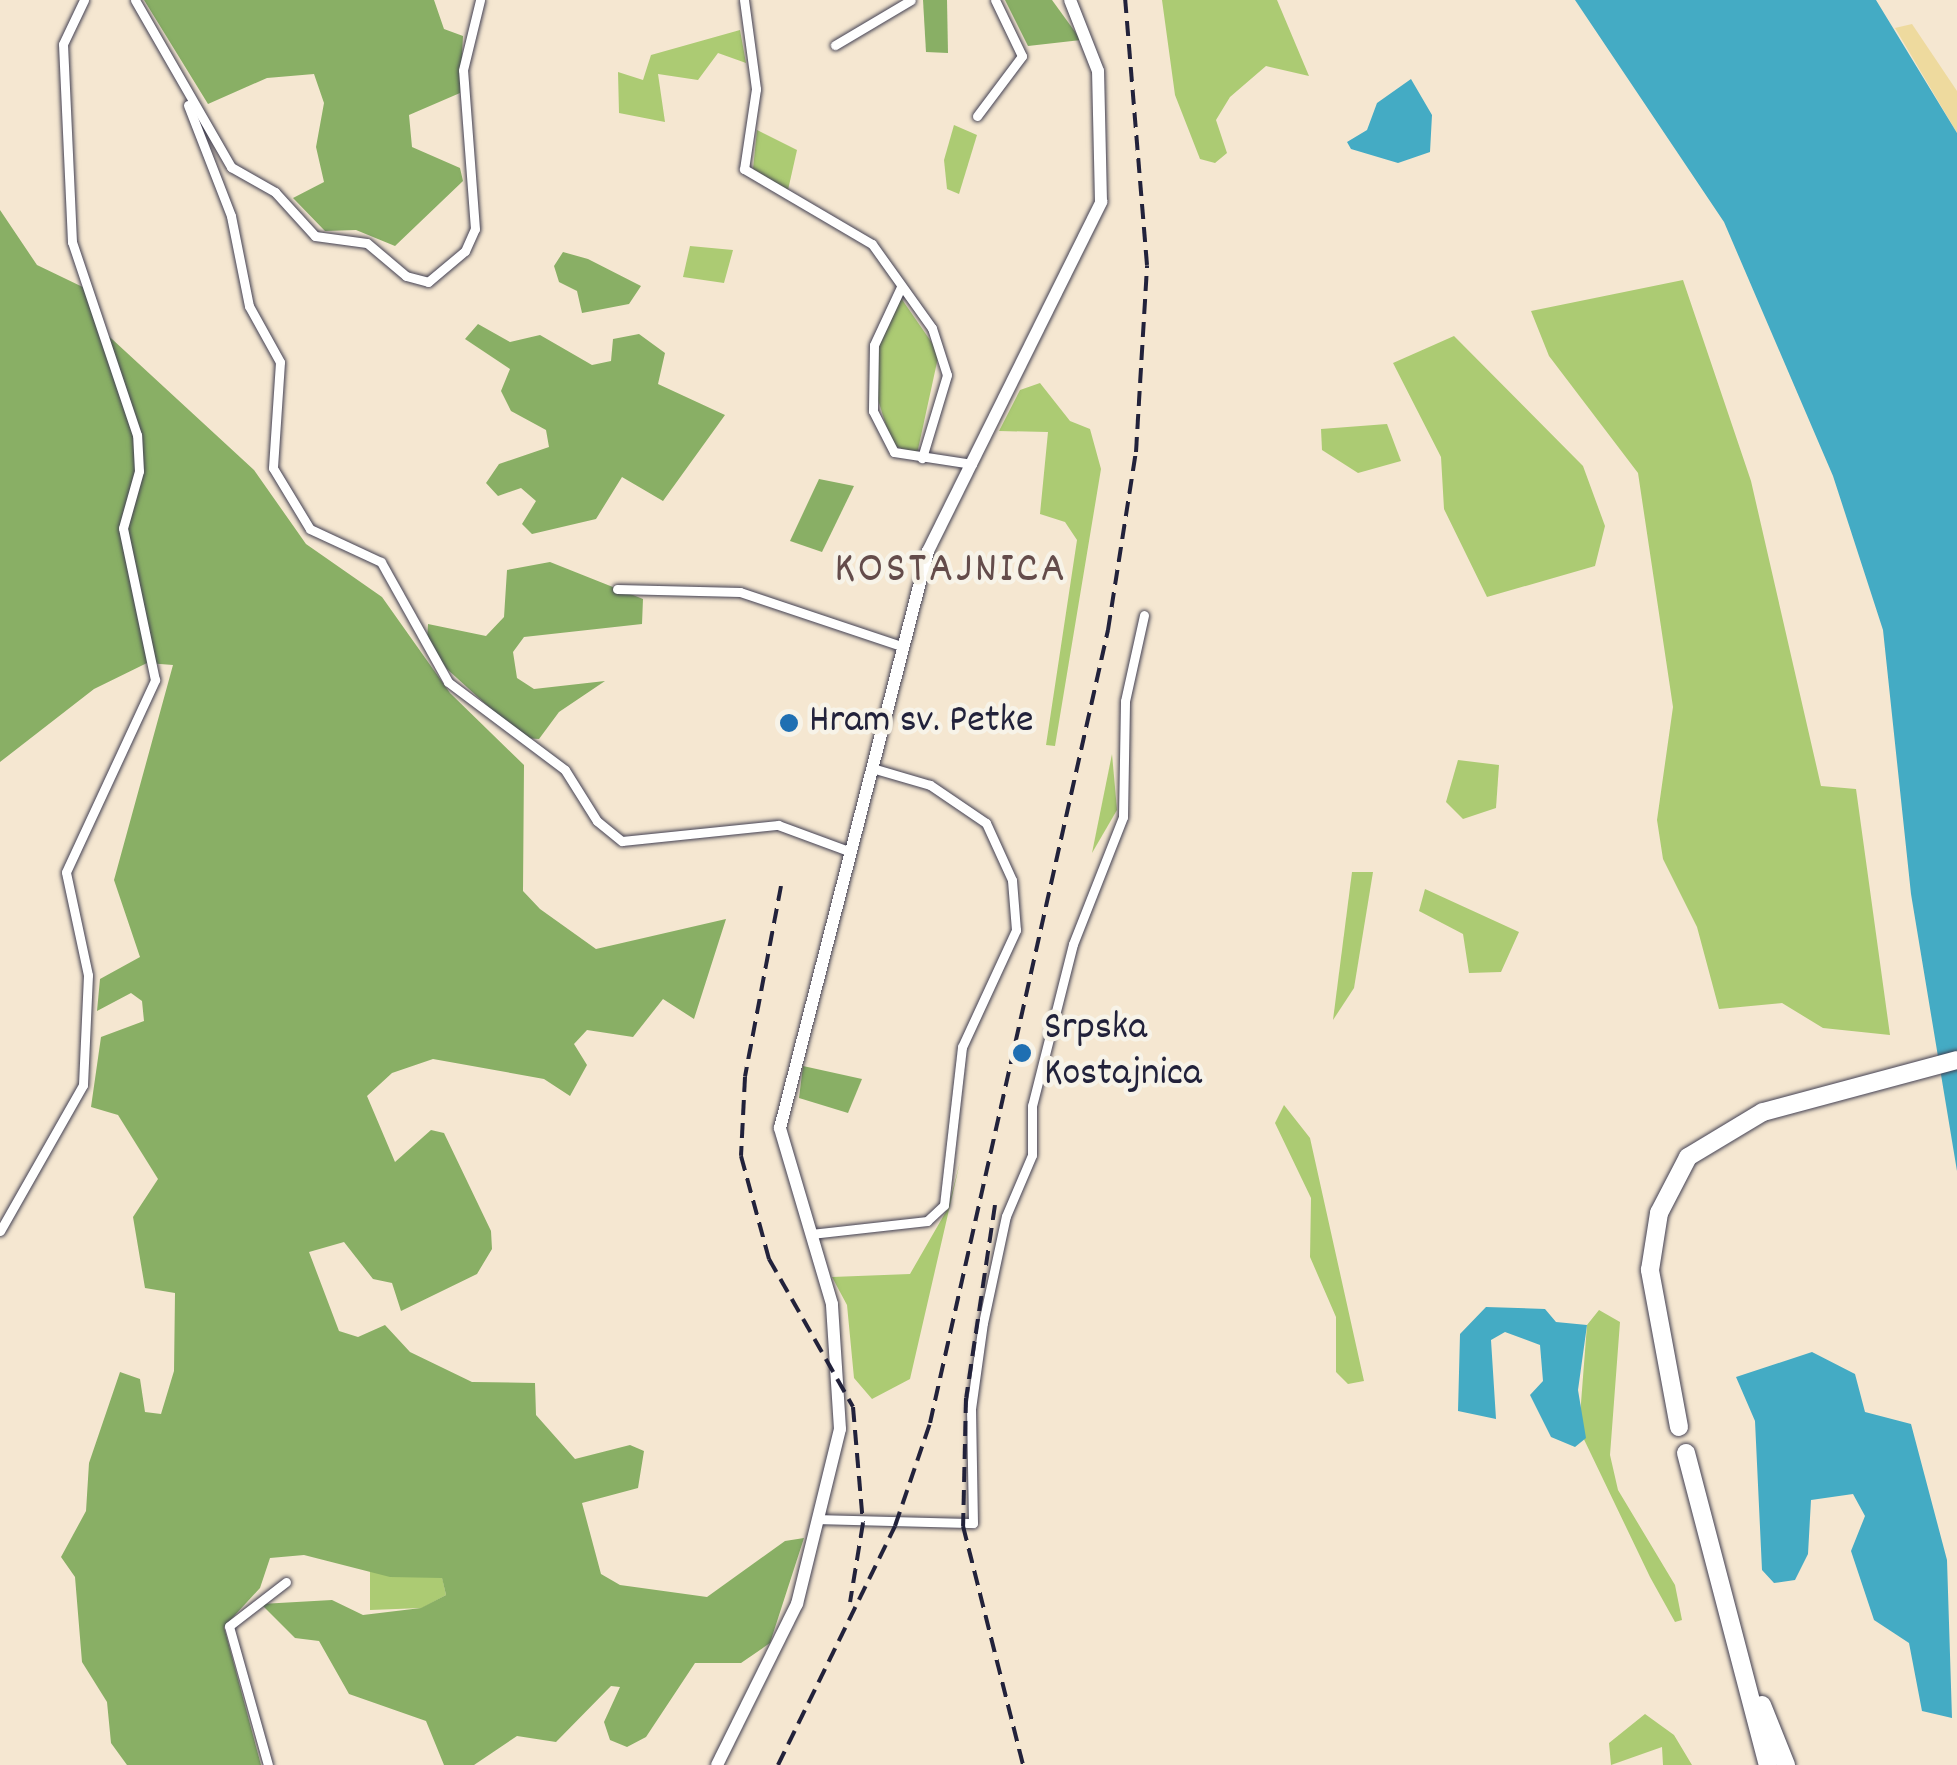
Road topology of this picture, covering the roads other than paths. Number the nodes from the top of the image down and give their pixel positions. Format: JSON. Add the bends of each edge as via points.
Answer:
{"nodes":[{"id":1,"x":84,"y":0,"type":"edge"},
{"id":2,"x":135,"y":0,"type":"edge"},
{"id":3,"x":480,"y":0,"type":"edge"},
{"id":4,"x":744,"y":0,"type":"edge"},
{"id":5,"x":911,"y":0,"type":"edge"},
{"id":6,"x":995,"y":0,"type":"edge"},
{"id":7,"x":1070,"y":0,"type":"edge"},
{"id":8,"x":835,"y":45,"type":"dead end"},
{"id":9,"x":188,"y":105,"type":"junction"},
{"id":10,"x":977,"y":116,"type":"dead end"},
{"id":11,"x":901,"y":287,"type":"junction"},
{"id":12,"x":922,"y":458,"type":"junction"},
{"id":13,"x":972,"y":464,"type":"junction"},
{"id":14,"x":617,"y":588,"type":"dead end"},
{"id":15,"x":1144,"y":615,"type":"dead end"},
{"id":16,"x":902,"y":646,"type":"junction"},
{"id":17,"x":872,"y":768,"type":"junction"},
{"id":18,"x":851,"y":852,"type":"junction"},
{"id":19,"x":1957,"y":1060,"type":"edge"},
{"id":20,"x":0,"y":1230,"type":"edge"},
{"id":21,"x":811,"y":1234,"type":"junction"},
{"id":22,"x":1679,"y":1427,"type":"dead end"},
{"id":23,"x":1686,"y":1453,"type":"dead end"},
{"id":24,"x":819,"y":1519,"type":"junction"},
{"id":25,"x":286,"y":1582,"type":"dead end"},
{"id":26,"x":1731,"y":1622,"type":"junction"},
{"id":27,"x":1766,"y":1761,"type":"edge"},
{"id":28,"x":268,"y":1765,"type":"edge"},
{"id":29,"x":717,"y":1765,"type":"edge"},
{"id":30,"x":1786,"y":1765,"type":"edge"}],
"edges":[{"from":1,"to":20,"type":"street","via":[[63,44],[72,242],[137,435],[139,471],[122,528],[155,680],[66,872],[88,975],[84,1085]]},
{"from":2,"to":9,"type":"street"},
{"from":3,"to":9,"type":"street","via":[[463,70],[476,229],[466,251],[428,282],[406,276],[367,243],[315,236],[276,192],[231,168]]},
{"from":4,"to":11,"type":"street","via":[[756,90],[744,169],[872,244]]},
{"from":5,"to":8,"type":"street"},
{"from":6,"to":10,"type":"street","via":[[1022,56]]},
{"from":7,"to":13,"type":"main road","via":[[1098,72],[1101,202]]},
{"from":9,"to":18,"type":"street","via":[[231,216],[249,306],[280,362],[268,453],[310,528],[380,562],[448,682],[565,770],[597,821],[622,841],[640,846],[778,825]]},
{"from":11,"to":12,"type":"street","via":[[946,362]]},
{"from":11,"to":12,"type":"street","via":[[886,304],[870,390],[888,448]]},
{"from":12,"to":13,"type":"street"},
{"from":13,"to":16,"type":"main road","via":[[928,551]]},
{"from":14,"to":16,"type":"street","via":[[740,592]]},
{"from":15,"to":24,"type":"street","via":[[1126,701],[1123,817],[1073,944],[1032,1106],[1032,1156],[990,1284],[971,1410],[974,1520],[926,1528]]},
{"from":16,"to":17,"type":"main road"},
{"from":17,"to":18,"type":"main road"},
{"from":17,"to":21,"type":"street","via":[[930,785],[986,823],[1012,880],[1016,930],[962,1047],[944,1205],[927,1220]]},
{"from":18,"to":21,"type":"main road","via":[[779,1136]]},
{"from":19,"to":22,"type":"highway","via":[[1828,1093],[1711,1137],[1668,1189],[1650,1270]]},
{"from":21,"to":24,"type":"main road","via":[[842,1380],[833,1484]]},
{"from":23,"to":26,"type":"highway"},
{"from":24,"to":29,"type":"main road","via":[[797,1604]]},
{"from":25,"to":28,"type":"street","via":[[229,1626]]},
{"from":26,"to":27,"type":"highway"},
{"from":26,"to":30,"type":"highway"}]}
